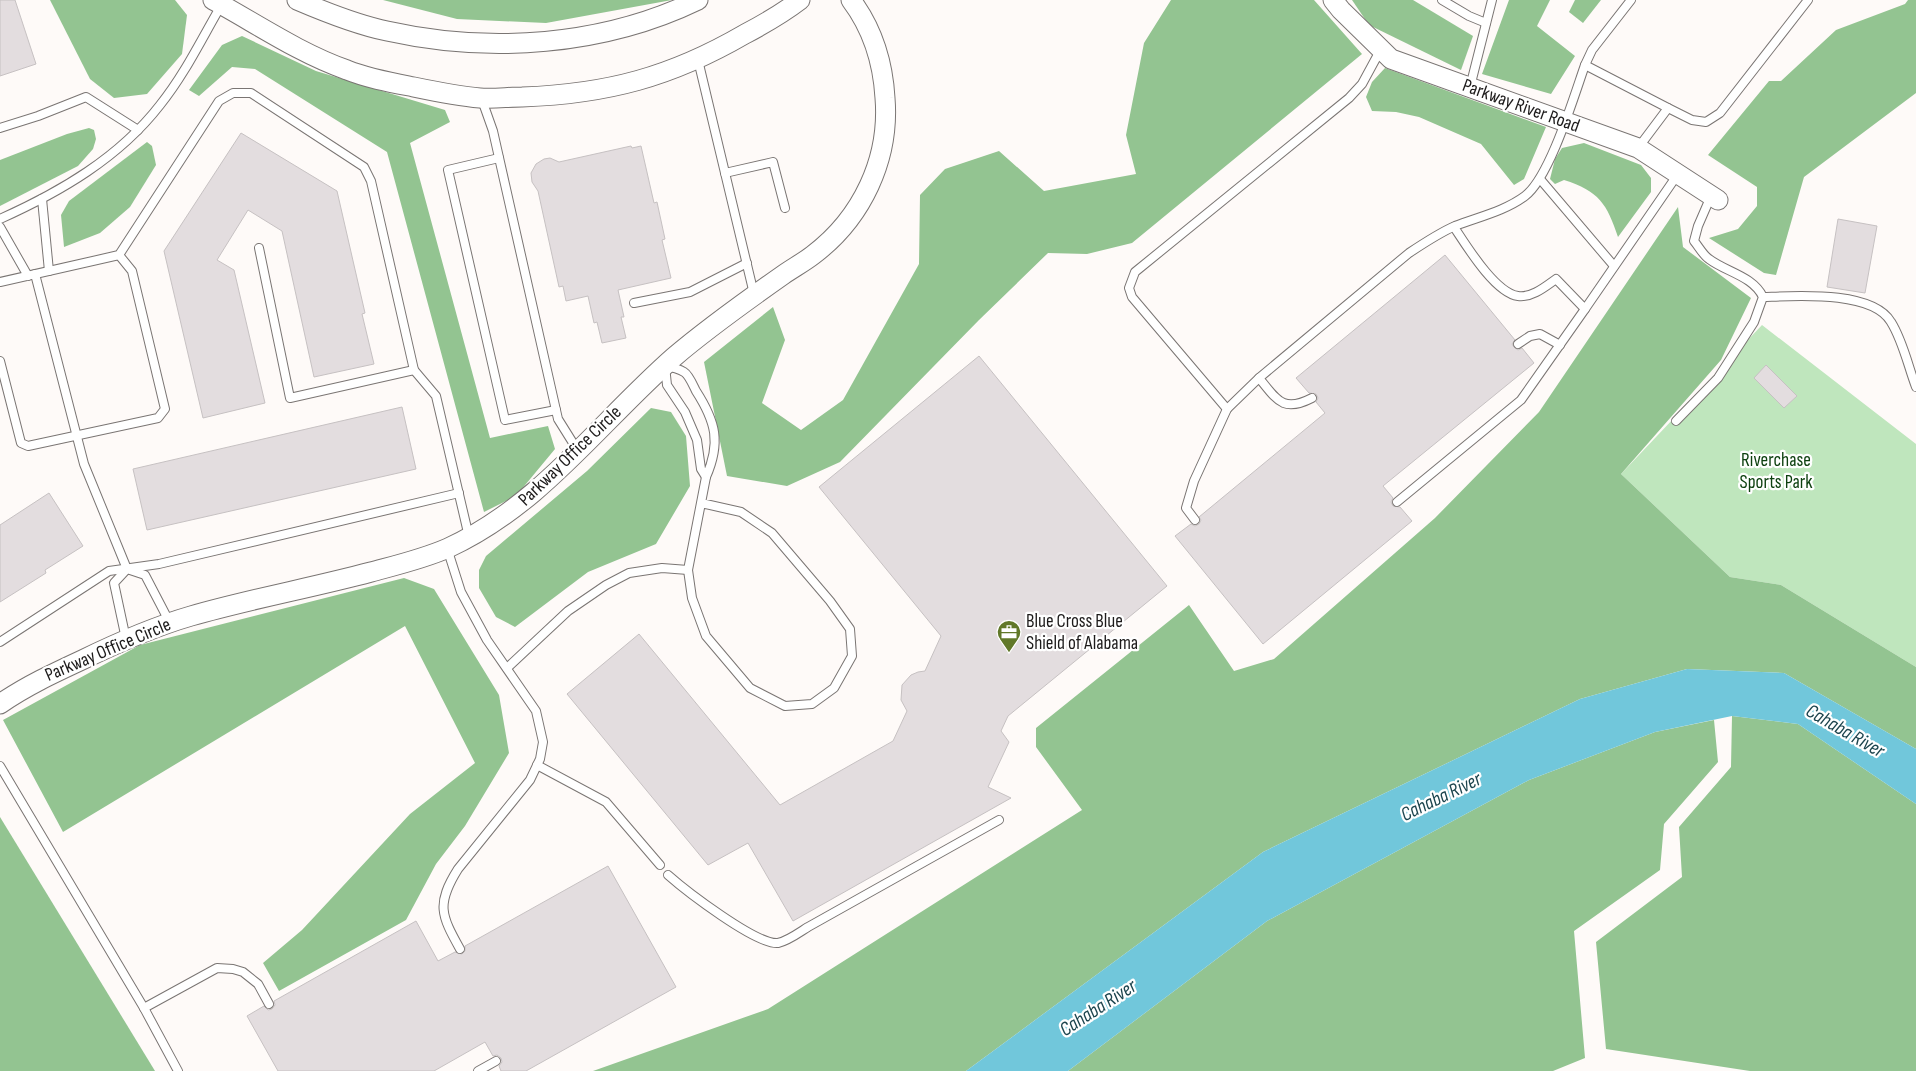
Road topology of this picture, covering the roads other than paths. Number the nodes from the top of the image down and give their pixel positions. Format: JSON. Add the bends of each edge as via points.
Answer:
{"nodes":[{"id":1,"x":297,"y":0,"type":"edge"},
{"id":2,"x":698,"y":0,"type":"edge"},
{"id":3,"x":800,"y":0,"type":"edge"},
{"id":4,"x":851,"y":0,"type":"edge"},
{"id":5,"x":1333,"y":0,"type":"edge"},
{"id":6,"x":1442,"y":0,"type":"edge"},
{"id":7,"x":1492,"y":0,"type":"edge"},
{"id":8,"x":1631,"y":0,"type":"edge"},
{"id":9,"x":1808,"y":0,"type":"edge"},
{"id":10,"x":219,"y":2,"type":"edge"},
{"id":11,"x":1486,"y":23,"type":"junction"},
{"id":12,"x":1381,"y":49,"type":"junction"},
{"id":13,"x":698,"y":60,"type":"junction"},
{"id":14,"x":1585,"y":65,"type":"junction"},
{"id":15,"x":1470,"y":87,"type":"junction"},
{"id":16,"x":481,"y":98,"type":"junction"},
{"id":17,"x":1668,"y":108,"type":"junction"},
{"id":18,"x":1565,"y":122,"type":"junction"},
{"id":19,"x":0,"y":128,"type":"edge"},
{"id":20,"x":138,"y":130,"type":"junction"},
{"id":21,"x":1638,"y":148,"type":"junction"},
{"id":22,"x":500,"y":158,"type":"junction"},
{"id":23,"x":725,"y":173,"type":"junction"},
{"id":24,"x":1678,"y":174,"type":"junction"},
{"id":25,"x":1540,"y":179,"type":"junction"},
{"id":26,"x":1715,"y":198,"type":"joint"},
{"id":27,"x":42,"y":199,"type":"junction"},
{"id":28,"x":784,"y":208,"type":"dead end"},
{"id":29,"x":0,"y":219,"type":"edge"},
{"id":30,"x":0,"y":227,"type":"edge"},
{"id":31,"x":1454,"y":227,"type":"junction"},
{"id":32,"x":259,"y":248,"type":"dead end"},
{"id":33,"x":119,"y":255,"type":"junction"},
{"id":34,"x":747,"y":263,"type":"junction"},
{"id":35,"x":1614,"y":266,"type":"junction"},
{"id":36,"x":49,"y":271,"type":"junction"},
{"id":37,"x":31,"y":275,"type":"junction"},
{"id":38,"x":0,"y":282,"type":"edge"},
{"id":39,"x":754,"y":296,"type":"junction"},
{"id":40,"x":1763,"y":297,"type":"junction"},
{"id":41,"x":634,"y":303,"type":"dead end"},
{"id":42,"x":1585,"y":309,"type":"junction"},
{"id":43,"x":1518,"y":344,"type":"dead end"},
{"id":44,"x":1560,"y":345,"type":"junction"},
{"id":45,"x":0,"y":361,"type":"edge"},
{"id":46,"x":665,"y":366,"type":"junction"},
{"id":47,"x":414,"y":370,"type":"junction"},
{"id":48,"x":1259,"y":378,"type":"junction"},
{"id":49,"x":1916,"y":387,"type":"edge"},
{"id":50,"x":1312,"y":398,"type":"dead end"},
{"id":51,"x":1227,"y":409,"type":"junction"},
{"id":52,"x":556,"y":410,"type":"junction"},
{"id":53,"x":1676,"y":421,"type":"dead end"},
{"id":54,"x":76,"y":436,"type":"junction"},
{"id":55,"x":578,"y":451,"type":"junction"},
{"id":56,"x":706,"y":477,"type":"junction"},
{"id":57,"x":459,"y":493,"type":"junction"},
{"id":58,"x":1397,"y":502,"type":"dead end"},
{"id":59,"x":701,"y":503,"type":"junction"},
{"id":60,"x":1196,"y":520,"type":"dead end"},
{"id":61,"x":469,"y":537,"type":"junction"},
{"id":62,"x":447,"y":548,"type":"junction"},
{"id":63,"x":127,"y":569,"type":"junction"},
{"id":64,"x":688,"y":570,"type":"junction"},
{"id":65,"x":170,"y":623,"type":"junction"},
{"id":66,"x":126,"y":639,"type":"junction"},
{"id":67,"x":0,"y":642,"type":"edge"},
{"id":68,"x":507,"y":668,"type":"junction"},
{"id":69,"x":0,"y":704,"type":"edge"},
{"id":70,"x":538,"y":765,"type":"junction"},
{"id":71,"x":0,"y":766,"type":"edge"},
{"id":72,"x":999,"y":820,"type":"dead end"},
{"id":73,"x":660,"y":865,"type":"dead end"},
{"id":74,"x":668,"y":875,"type":"dead end"},
{"id":75,"x":460,"y":949,"type":"dead end"},
{"id":76,"x":269,"y":1004,"type":"dead end"},
{"id":77,"x":144,"y":1008,"type":"junction"},
{"id":78,"x":496,"y":1061,"type":"dead end"},
{"id":79,"x":178,"y":1071,"type":"edge"},
{"id":80,"x":478,"y":1071,"type":"edge"}],
"edges":[{"from":1,"to":2,"type":"street","via":[[385,31],[468,43],[508,44],[597,34],[640,23]]},
{"from":3,"to":13,"type":"street","via":[[773,19]]},
{"from":4,"to":39,"type":"street","name":"Parkway Office Circle","via":[[873,40],[881,66],[886,110],[881,154],[863,198],[840,230],[814,254]]},
{"from":5,"to":12,"type":"street","name":"Parkway River Road"},
{"from":6,"to":11,"type":"lane"},
{"from":7,"to":11,"type":"lane"},
{"from":8,"to":14,"type":"lane","via":[[1592,50]]},
{"from":9,"to":17,"type":"lane","via":[[1720,113],[1706,122],[1692,120]]},
{"from":10,"to":16,"type":"street","via":[[262,29],[347,71],[379,80]]},
{"from":10,"to":20,"type":"lane","via":[[178,81]]},
{"from":11,"to":15,"type":"lane"},
{"from":12,"to":15,"type":"street","name":"Parkway River Road","via":[[1392,59]]},
{"from":12,"to":51,"type":"lane","via":[[1362,84],[1349,98],[1134,272],[1128,288],[1132,297]]},
{"from":13,"to":16,"type":"street","via":[[639,81],[586,92]]},
{"from":13,"to":23,"type":"lane"},
{"from":14,"to":17,"type":"lane"},
{"from":14,"to":18,"type":"lane"},
{"from":15,"to":18,"type":"street","name":"Parkway River Road"},
{"from":16,"to":22,"type":"lane"},
{"from":17,"to":21,"type":"lane"},
{"from":18,"to":21,"type":"street","name":"Parkway River Road"},
{"from":18,"to":25,"type":"lane"},
{"from":19,"to":20,"type":"lane","via":[[86,97]]},
{"from":20,"to":27,"type":"lane","via":[[104,160]]},
{"from":21,"to":24,"type":"street","name":"Parkway River Road"},
{"from":22,"to":52,"type":"lane"},
{"from":22,"to":52,"type":"lane","via":[[448,170],[450,180],[505,420]]},
{"from":23,"to":28,"type":"lane","via":[[773,162]]},
{"from":23,"to":34,"type":"lane"},
{"from":24,"to":26,"type":"street","name":"Parkway River Road"},
{"from":24,"to":35,"type":"lane"},
{"from":25,"to":31,"type":"lane","via":[[1526,195],[1513,203]]},
{"from":25,"to":35,"type":"lane"},
{"from":26,"to":40,"type":"lane","via":[[1698,226],[1694,241],[1709,259],[1748,281],[1759,289]]},
{"from":27,"to":29,"type":"lane"},
{"from":27,"to":36,"type":"lane"},
{"from":30,"to":37,"type":"lane"},
{"from":31,"to":42,"type":"lane","via":[[1477,262],[1506,291],[1518,296],[1528,295],[1556,279]]},
{"from":31,"to":48,"type":"lane","via":[[1409,253]]},
{"from":32,"to":47,"type":"lane","via":[[290,398]]},
{"from":33,"to":36,"type":"lane"},
{"from":33,"to":47,"type":"lane","via":[[219,101],[233,93],[250,93],[364,167],[371,181]]},
{"from":33,"to":54,"type":"lane","via":[[132,271],[165,409],[158,418]]},
{"from":34,"to":39,"type":"lane"},
{"from":34,"to":41,"type":"lane","via":[[690,292]]},
{"from":35,"to":42,"type":"lane"},
{"from":36,"to":37,"type":"lane"},
{"from":37,"to":38,"type":"lane"},
{"from":37,"to":54,"type":"lane"},
{"from":39,"to":46,"type":"street","name":"Parkway Office Circle"},
{"from":40,"to":49,"type":"lane","via":[[1816,295],[1870,304],[1890,320]]},
{"from":40,"to":53,"type":"lane","via":[[1754,322],[1718,378]]},
{"from":42,"to":44,"type":"lane"},
{"from":43,"to":44,"type":"lane","via":[[1540,334]]},
{"from":44,"to":58,"type":"lane","via":[[1521,400]]},
{"from":45,"to":54,"type":"lane","via":[[21,443],[28,446]]},
{"from":46,"to":55,"type":"street","name":"Parkway Office Circle"},
{"from":46,"to":56,"type":"lane","via":[[667,385],[685,412],[697,440],[701,469]]},
{"from":46,"to":56,"type":"lane","via":[[684,372],[711,418],[716,436],[713,460]]},
{"from":47,"to":57,"type":"lane","via":[[436,396]]},
{"from":48,"to":50,"type":"lane","via":[[1278,401],[1287,406],[1299,405]]},
{"from":48,"to":51,"type":"lane"},
{"from":51,"to":60,"type":"lane","via":[[1194,481],[1186,508]]},
{"from":52,"to":55,"type":"lane"},
{"from":54,"to":63,"type":"lane","via":[[84,464]]},
{"from":55,"to":61,"type":"street","name":"Parkway Office Circle","via":[[514,510]]},
{"from":56,"to":59,"type":"lane"},
{"from":57,"to":61,"type":"lane"},
{"from":57,"to":63,"type":"lane"},
{"from":59,"to":64,"type":"lane"},
{"from":59,"to":64,"type":"lane","via":[[742,512],[772,532],[830,601],[850,630],[852,656],[834,688],[812,704],[786,706],[750,688],[706,636],[692,598]]},
{"from":61,"to":62,"type":"street","name":"Parkway Office Circle"},
{"from":62,"to":65,"type":"street","name":"Parkway Office Circle","via":[[408,563]]},
{"from":62,"to":68,"type":"lane","via":[[461,592],[487,640]]},
{"from":63,"to":65,"type":"lane","via":[[144,575]]},
{"from":63,"to":66,"type":"lane","via":[[114,583]]},
{"from":63,"to":67,"type":"lane","via":[[109,572]]},
{"from":64,"to":68,"type":"lane","via":[[662,568],[629,573],[606,585],[568,610]]},
{"from":65,"to":66,"type":"street","name":"Parkway Office Circle"},
{"from":66,"to":69,"type":"street","name":"Parkway Office Circle","via":[[39,680]]},
{"from":68,"to":70,"type":"lane","via":[[536,711],[543,742]]},
{"from":70,"to":73,"type":"lane","via":[[606,802]]},
{"from":70,"to":75,"type":"lane","via":[[530,780],[448,884],[443,914]]},
{"from":71,"to":77,"type":"lane"},
{"from":72,"to":74,"type":"lane","via":[[778,943],[762,940],[725,918]]},
{"from":76,"to":77,"type":"lane","via":[[258,984],[243,972],[217,968]]},
{"from":77,"to":79,"type":"lane"},
{"from":78,"to":80,"type":"lane"}]}
